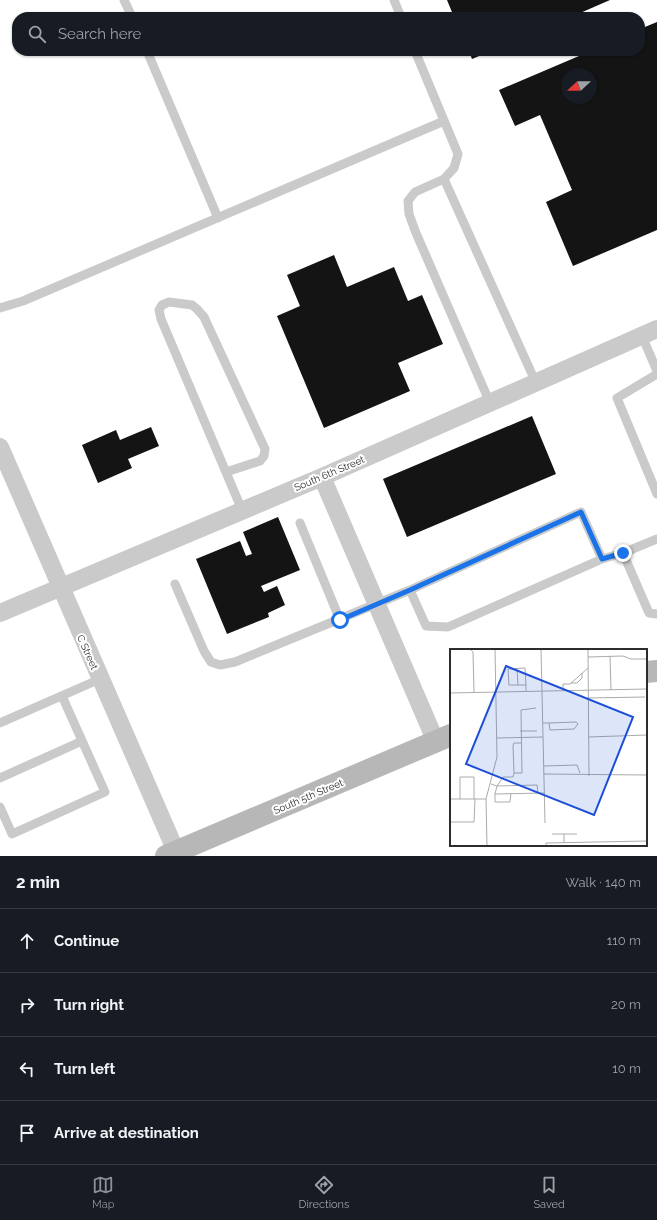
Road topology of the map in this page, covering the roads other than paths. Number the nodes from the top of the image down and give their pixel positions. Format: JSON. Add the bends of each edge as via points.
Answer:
{"nodes":[{"id":1,"x":124,"y":0,"type":"edge"},
{"id":2,"x":394,"y":0,"type":"edge"},
{"id":3,"x":130,"y":12,"type":"edge"},
{"id":4,"x":399,"y":12,"type":"edge"},
{"id":5,"x":149,"y":56,"type":"edge"},
{"id":6,"x":417,"y":56,"type":"edge"},
{"id":7,"x":444,"y":121,"type":"junction"},
{"id":8,"x":444,"y":179,"type":"junction"},
{"id":9,"x":218,"y":218,"type":"junction"},
{"id":10,"x":0,"y":308,"type":"edge"},
{"id":11,"x":650,"y":333,"type":"edge"},
{"id":12,"x":657,"y":371,"type":"edge"},
{"id":13,"x":657,"y":374,"type":"edge"},
{"id":14,"x":536,"y":382,"type":"junction"},
{"id":15,"x":490,"y":403,"type":"junction"},
{"id":16,"x":0,"y":447,"type":"edge"},
{"id":17,"x":4,"y":470,"type":"edge"},
{"id":18,"x":226,"y":472,"type":"junction"},
{"id":19,"x":322,"y":476,"type":"junction"},
{"id":20,"x":657,"y":494,"type":"edge"},
{"id":21,"x":242,"y":510,"type":"junction"},
{"id":22,"x":300,"y":523,"type":"dead end"},
{"id":23,"x":657,"y":539,"type":"edge"},
{"id":24,"x":623,"y":553,"type":"junction"},
{"id":25,"x":602,"y":559,"type":"junction"},
{"id":26,"x":175,"y":584,"type":"dead end"},
{"id":27,"x":60,"y":587,"type":"junction"},
{"id":28,"x":410,"y":590,"type":"junction"},
{"id":29,"x":376,"y":604,"type":"junction"},
{"id":30,"x":0,"y":613,"type":"edge"},
{"id":31,"x":657,"y":614,"type":"edge"},
{"id":32,"x":340,"y":620,"type":"junction"},
{"id":33,"x":657,"y":671,"type":"edge"},
{"id":34,"x":647,"y":672,"type":"edge"},
{"id":35,"x":100,"y":679,"type":"junction"},
{"id":36,"x":62,"y":696,"type":"junction"},
{"id":37,"x":0,"y":723,"type":"edge"},
{"id":38,"x":443,"y":738,"type":"edge"},
{"id":39,"x":82,"y":741,"type":"junction"},
{"id":40,"x":0,"y":778,"type":"edge"},
{"id":41,"x":0,"y":807,"type":"edge"},
{"id":42,"x":173,"y":855,"type":"edge"}],
"edges":[{"from":1,"to":3,"type":"lane"},
{"from":2,"to":4,"type":"lane"},
{"from":5,"to":9,"type":"lane"},
{"from":6,"to":7,"type":"lane"},
{"from":7,"to":8,"type":"lane","via":[[458,154],[454,168]]},
{"from":7,"to":9,"type":"lane"},
{"from":8,"to":14,"type":"lane"},
{"from":8,"to":15,"type":"lane","via":[[415,192],[408,202],[409,214]]},
{"from":9,"to":10,"type":"lane","via":[[23,301]]},
{"from":11,"to":12,"type":"lane"},
{"from":11,"to":14,"type":"street","name":"South 6th Street"},
{"from":13,"to":20,"type":"lane","via":[[616,398]]},
{"from":14,"to":15,"type":"street","name":"South 6th Street"},
{"from":15,"to":19,"type":"street","name":"South 6th Street"},
{"from":16,"to":17,"type":"street","name":"C Street"},
{"from":17,"to":27,"type":"street","name":"C Street"},
{"from":18,"to":18,"type":"lane","via":[[260,461],[265,449],[204,317],[192,305],[169,302],[162,305],[159,310],[161,319]]},
{"from":18,"to":21,"type":"lane"},
{"from":19,"to":21,"type":"street","name":"South 6th Street"},
{"from":19,"to":29,"type":"street"},
{"from":21,"to":27,"type":"street","name":"South 6th Street"},
{"from":22,"to":32,"type":"lane"},
{"from":23,"to":24,"type":"lane"},
{"from":24,"to":25,"type":"lane"},
{"from":24,"to":31,"type":"lane","via":[[649,613]]},
{"from":25,"to":28,"type":"lane","via":[[448,627],[426,626]]},
{"from":25,"to":28,"type":"lane","via":[[581,512]]},
{"from":26,"to":32,"type":"lane","via":[[204,651],[211,662],[220,665],[235,662]]},
{"from":27,"to":30,"type":"street","name":"South 6th Street"},
{"from":27,"to":35,"type":"street","name":"C Street"},
{"from":28,"to":29,"type":"lane"},
{"from":29,"to":32,"type":"lane"},
{"from":29,"to":38,"type":"street"},
{"from":33,"to":34,"type":"street"},
{"from":35,"to":36,"type":"lane"},
{"from":35,"to":42,"type":"street","name":"C Street"},
{"from":36,"to":37,"type":"lane"},
{"from":36,"to":39,"type":"lane"},
{"from":38,"to":42,"type":"street","name":"South 5th Street"},
{"from":39,"to":40,"type":"lane"},
{"from":39,"to":41,"type":"lane","via":[[105,792],[12,834]]}]}
